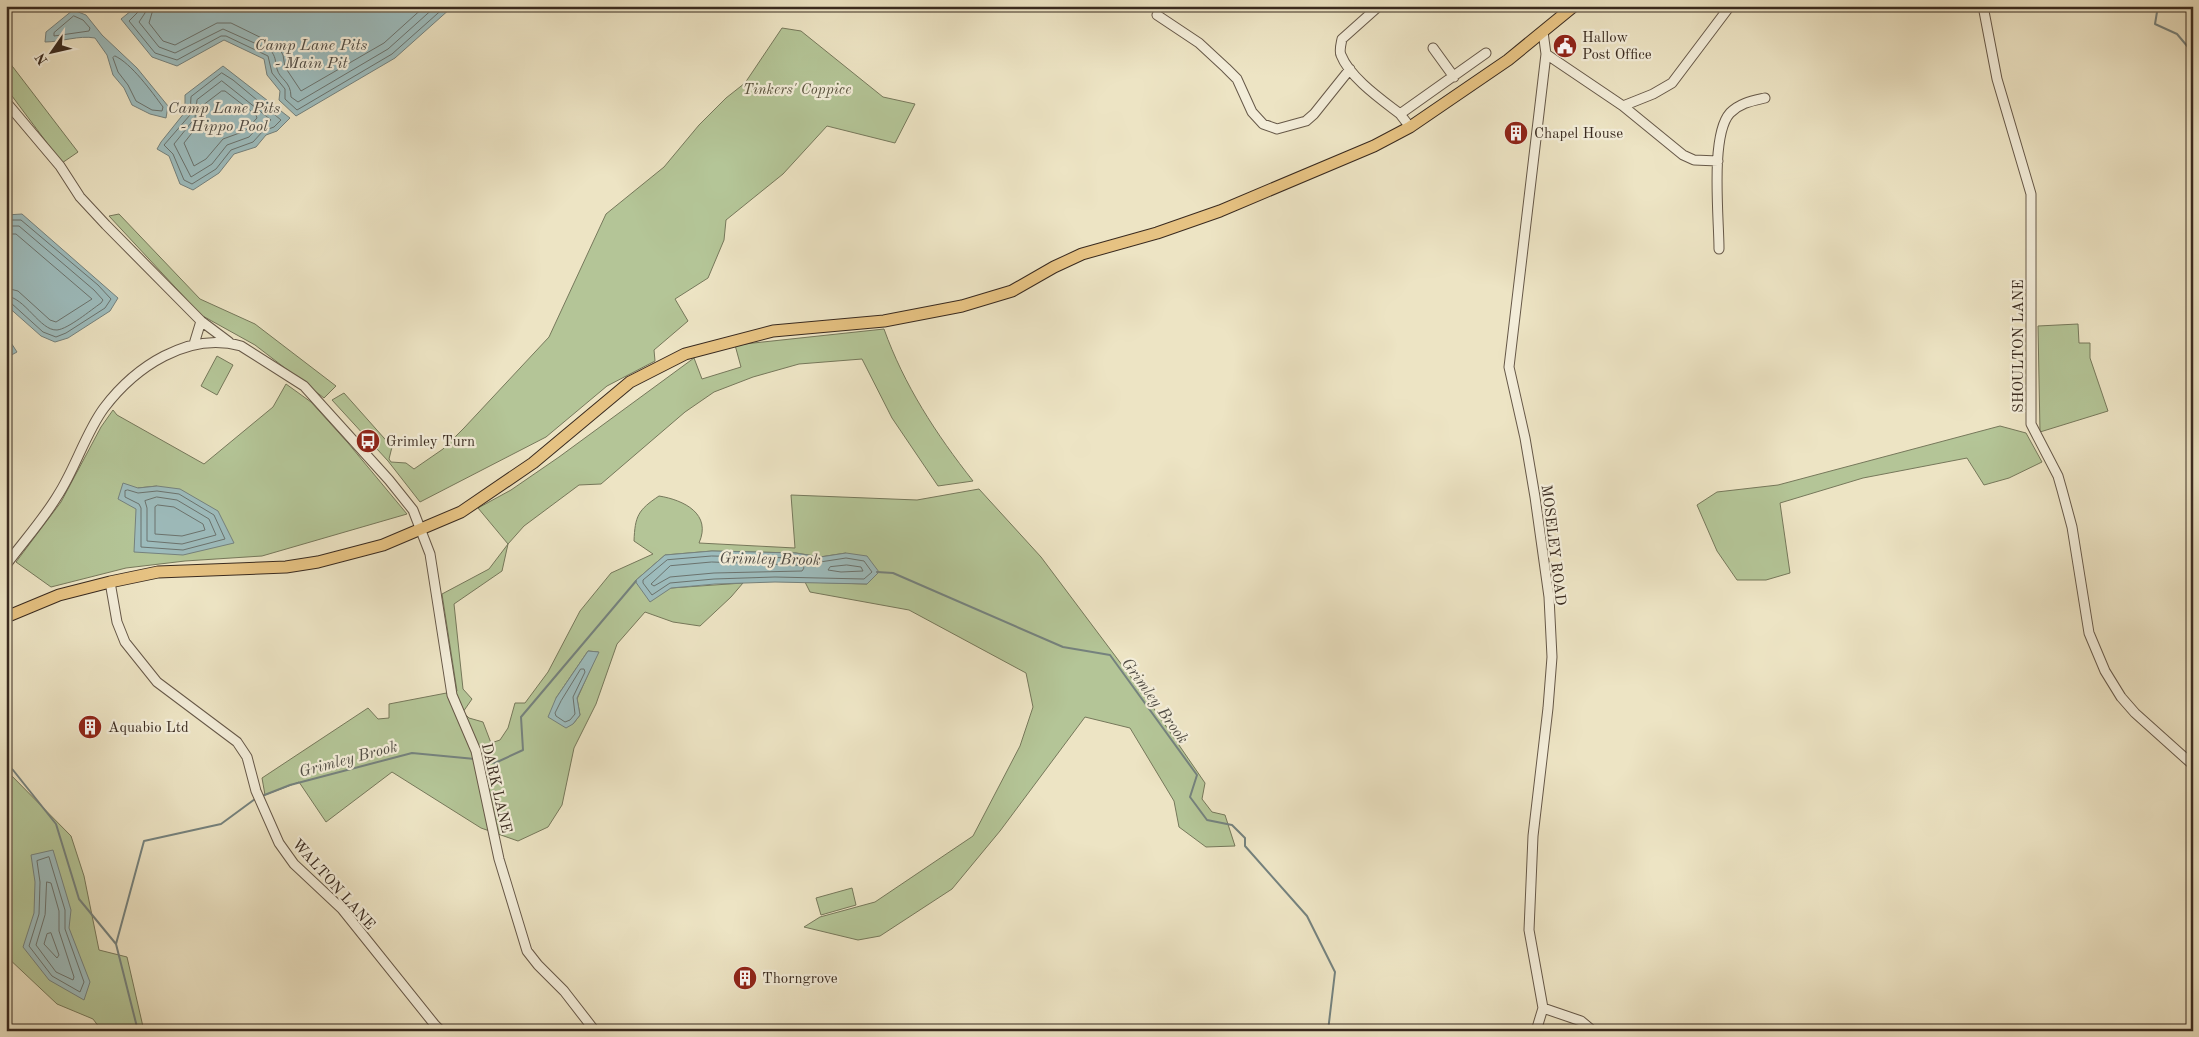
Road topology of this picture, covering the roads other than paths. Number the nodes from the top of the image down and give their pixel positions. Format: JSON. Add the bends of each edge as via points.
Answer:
{"nodes":[{"id":1,"x":1378,"y":6,"type":"edge"},
{"id":2,"x":1574,"y":6,"type":"edge"},
{"id":3,"x":1730,"y":6,"type":"edge"},
{"id":4,"x":1983,"y":6,"type":"edge"},
{"id":5,"x":1157,"y":15,"type":"dead end"},
{"id":6,"x":1543,"y":32,"type":"junction"},
{"id":7,"x":1433,"y":48,"type":"dead end"},
{"id":8,"x":1486,"y":53,"type":"dead end"},
{"id":9,"x":1546,"y":54,"type":"junction"},
{"id":10,"x":1350,"y":69,"type":"junction"},
{"id":11,"x":1454,"y":77,"type":"junction"},
{"id":12,"x":6,"y":102,"type":"edge"},
{"id":13,"x":1762,"y":102,"type":"dead end"},
{"id":14,"x":1623,"y":106,"type":"junction"},
{"id":15,"x":1400,"y":114,"type":"junction"},
{"id":16,"x":1410,"y":127,"type":"junction"},
{"id":17,"x":1718,"y":161,"type":"junction"},
{"id":18,"x":1721,"y":247,"type":"dead end"},
{"id":19,"x":201,"y":322,"type":"junction"},
{"id":20,"x":229,"y":342,"type":"junction"},
{"id":21,"x":194,"y":344,"type":"junction"},
{"id":22,"x":422,"y":530,"type":"junction"},
{"id":23,"x":6,"y":565,"type":"edge"},
{"id":24,"x":110,"y":582,"type":"junction"},
{"id":25,"x":6,"y":617,"type":"edge"},
{"id":26,"x":2193,"y":765,"type":"edge"},
{"id":27,"x":1543,"y":1008,"type":"junction"},
{"id":28,"x":441,"y":1031,"type":"edge"},
{"id":29,"x":594,"y":1031,"type":"edge"},
{"id":30,"x":1536,"y":1031,"type":"edge"},
{"id":31,"x":1593,"y":1031,"type":"edge"}],
"edges":[{"from":1,"to":10,"type":"street","via":[[1342,39],[1340,54]]},
{"from":2,"to":6,"type":"main road"},
{"from":3,"to":14,"type":"street","via":[[1672,82]]},
{"from":4,"to":26,"type":"street","name":"SHOULTON LANE","via":[[1997,79],[2031,194],[2031,424],[2058,476],[2072,527],[2089,633],[2105,671],[2121,697]]},
{"from":5,"to":10,"type":"street","via":[[1198,42],[1226,68],[1237,79],[1252,112],[1263,124],[1277,128],[1306,120],[1314,114]]},
{"from":6,"to":9,"type":"street","name":"MOSELEY ROAD"},
{"from":6,"to":16,"type":"main road"},
{"from":7,"to":11,"type":"street"},
{"from":8,"to":11,"type":"street"},
{"from":9,"to":14,"type":"street"},
{"from":9,"to":27,"type":"street","name":"MOSELEY ROAD","via":[[1509,367],[1535,497],[1552,657],[1533,836],[1529,930]]},
{"from":10,"to":15,"type":"street","via":[[1373,94]]},
{"from":11,"to":15,"type":"street"},
{"from":12,"to":19,"type":"street","name":"DARK LANE","via":[[60,166],[80,197]]},
{"from":13,"to":17,"type":"street","via":[[1742,104],[1726,118],[1721,127]]},
{"from":14,"to":17,"type":"street","via":[[1683,155],[1694,160]]},
{"from":15,"to":16,"type":"street"},
{"from":16,"to":22,"type":"main road","via":[[1374,146],[1220,211],[1082,254],[997,296],[884,321],[773,331],[685,354],[630,382],[533,463],[461,512]]},
{"from":17,"to":18,"type":"street"},
{"from":19,"to":20,"type":"street","name":"DARK LANE"},
{"from":19,"to":21,"type":"street"},
{"from":20,"to":21,"type":"street"},
{"from":20,"to":22,"type":"street","name":"DARK LANE","via":[[241,346],[304,386],[389,480],[413,510]]},
{"from":21,"to":23,"type":"street","via":[[167,354],[147,367],[104,409],[58,496]]},
{"from":22,"to":24,"type":"main road","via":[[383,545],[318,562],[158,572]]},
{"from":22,"to":29,"type":"street","name":"DARK LANE","via":[[430,554],[452,695],[476,750],[499,859],[527,951],[564,991]]},
{"from":24,"to":25,"type":"main road","via":[[59,595]]},
{"from":24,"to":28,"type":"street","name":"WALTON LANE","via":[[117,622],[125,642],[157,682],[237,742],[247,757],[256,791],[279,843],[294,864],[342,909]]},
{"from":27,"to":30,"type":"street"},
{"from":27,"to":31,"type":"street","via":[[1581,1021]]}]}
